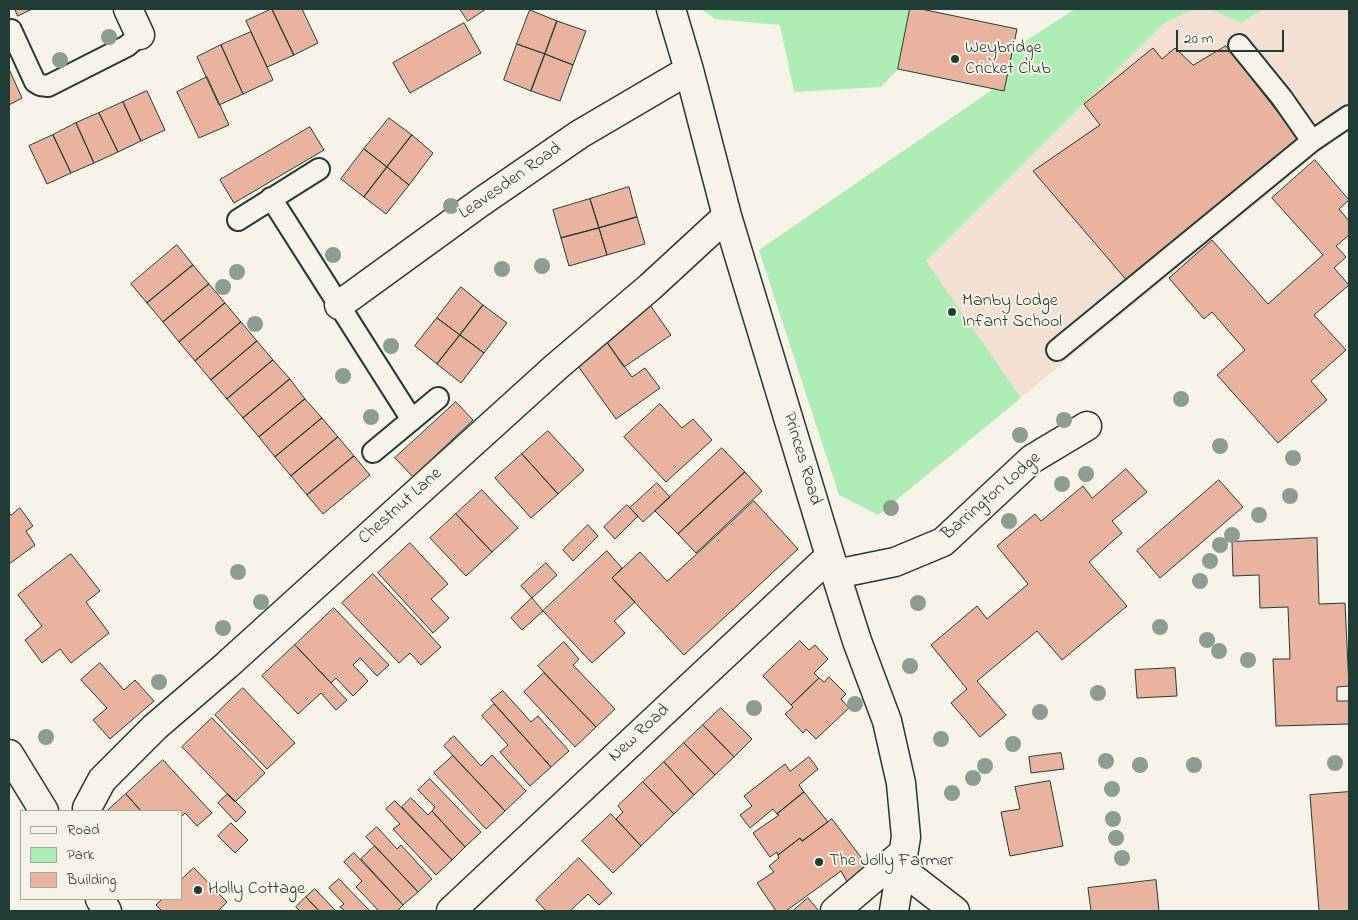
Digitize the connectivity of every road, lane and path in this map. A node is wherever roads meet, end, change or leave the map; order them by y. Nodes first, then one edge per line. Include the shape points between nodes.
1 (128, 9) edge
2 (671, 9) edge
3 (11, 30) dead end
4 (140, 35) joint
5 (1239, 45) dead end
6 (689, 70) junction
7 (1349, 116) edge
8 (1312, 141) junction
9 (319, 169) dead end
10 (271, 198) junction
11 (727, 216) junction
12 (238, 220) dead end
13 (339, 305) junction
14 (1057, 350) dead end
15 (438, 398) dead end
16 (412, 420) junction
17 (1087, 426) dead end
18 (373, 452) dead end
19 (833, 565) junction
20 (9, 754) edge
21 (87, 808) dead end
22 (43, 810) edge
23 (902, 862) junction
24 (101, 900) edge
25 (107, 911) edge
26 (451, 911) edge
27 (835, 911) edge
28 (894, 911) edge
29 (955, 911) edge

1 - 4 street
2 - 6 street, Princes Road
3 - 4 lane via 35,82 48,86 126,46
5 - 8 lane
6 - 11 street, Princes Road
6 - 13 street, Leavesden Road via 580,134
7 - 8 lane
8 - 14 lane
9 - 10 lane
10 - 12 lane
10 - 13 lane
11 - 19 street, Princes Road
11 - 21 street, Chestnut Lane via 155,727 102,780
13 - 16 lane
15 - 16 lane
16 - 18 lane
17 - 19 street, Barrington Lodge via 1032,459 943,542 895,562
19 - 23 street, Princes Road via 889,730 901,783 906,837
19 - 26 street, New Road
20 - 22 street
23 - 27 street
23 - 28 street, Princes Road
23 - 29 street
24 - 25 street

